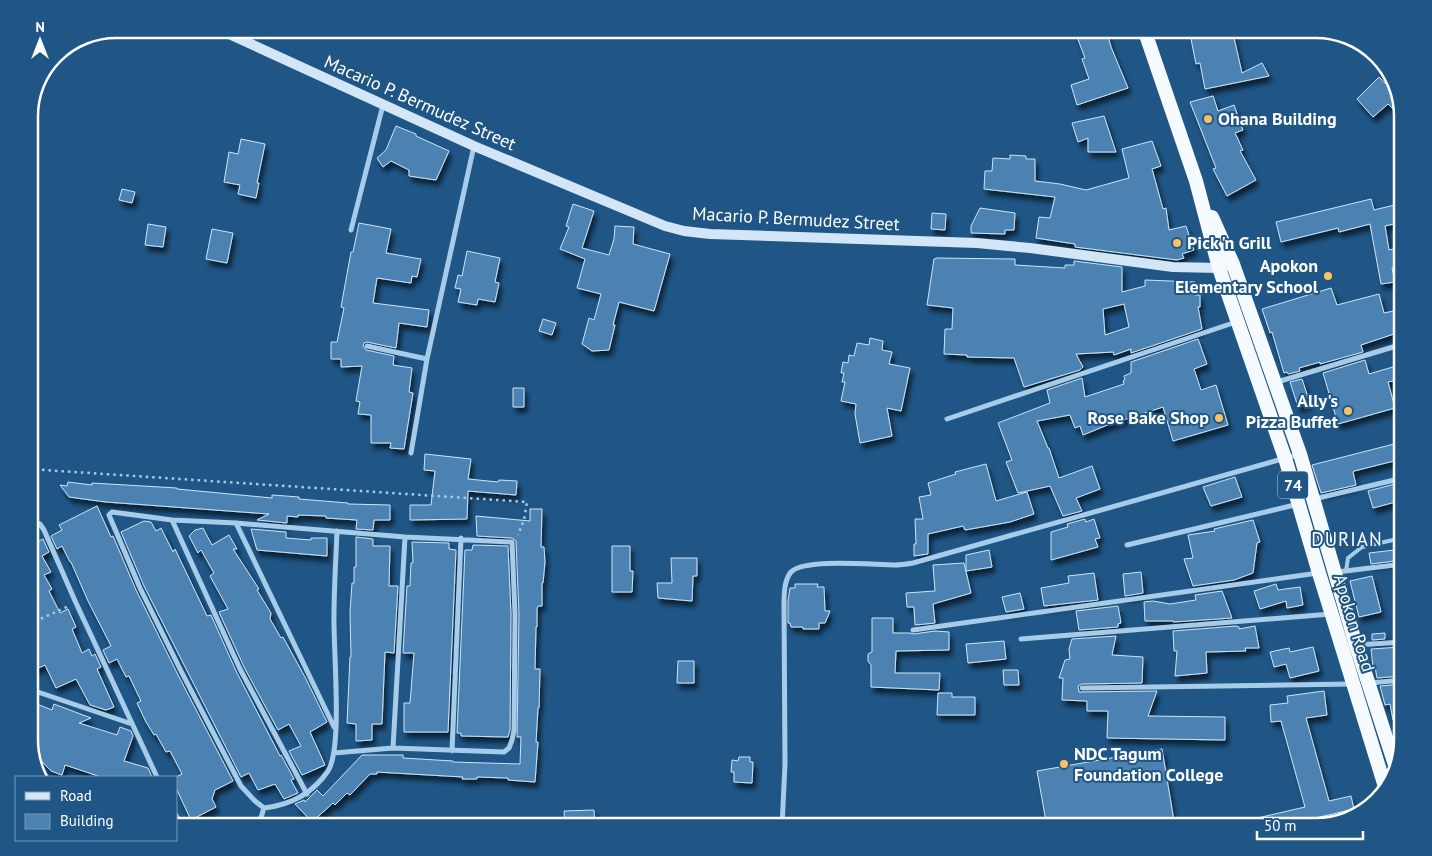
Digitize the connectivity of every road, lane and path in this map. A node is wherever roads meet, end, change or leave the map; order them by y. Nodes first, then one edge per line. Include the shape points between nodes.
1 (235, 37) edge
2 (1147, 37) edge
3 (383, 105) junction
4 (474, 146) junction
5 (1196, 181) junction
6 (351, 230) dead end
7 (1233, 264) junction
8 (1219, 268) junction
9 (1252, 317) junction
10 (1238, 321) junction
11 (367, 346) dead end
12 (1394, 347) edge
13 (427, 359) junction
14 (1276, 382) junction
15 (947, 419) dead end
16 (411, 453) dead end
17 (1300, 454) junction
18 (1286, 458) junction
19 (38, 470) edge
20 (1394, 480) edge
21 (1314, 499) junction
22 (1299, 504) junction
23 (172, 520) junction
24 (38, 523) edge
25 (236, 523) junction
26 (337, 531) junction
27 (405, 537) junction
28 (461, 538) junction
29 (1394, 540) edge
30 (512, 542) junction
31 (1127, 545) dead end
32 (1394, 565) edge
33 (1340, 572) junction
34 (1319, 573) junction
35 (76, 603) junction
36 (1332, 614) junction
37 (38, 620) edge
38 (913, 630) dead end
39 (1020, 639) dead end
40 (1394, 643) edge
41 (1356, 645) junction
42 (1394, 681) edge
43 (1368, 683) junction
44 (1353, 684) junction
45 (1082, 688) dead end
46 (38, 692) edge
47 (132, 724) junction
48 (336, 730) junction
49 (393, 748) junction
50 (452, 751) junction
51 (334, 753) junction
52 (1393, 758) edge
53 (157, 776) edge
54 (1384, 779) edge
55 (307, 794) junction
56 (264, 808) junction
57 (261, 818) edge
58 (782, 818) edge

1 - 3 main road, Macario P. Bermudez Street
2 - 5 highway, Apokon Road / 74
3 - 4 main road, Macario P. Bermudez Street
3 - 6 street
4 - 8 main road, Macario P. Bermudez Street via 684,231 977,243 1173,267
4 - 13 street
5 - 7 highway, Apokon Road / 74
5 - 8 highway, Apokon Road / 74
7 - 8 main road, Macario P. Bermudez Street
7 - 9 highway, Apokon Road / 74
8 - 10 highway, Apokon Road / 74
9 - 10 street
9 - 14 highway, Apokon Road / 74
10 - 15 street
10 - 18 highway, Apokon Road / 74
11 - 13 street
12 - 14 street
13 - 16 street
14 - 17 highway, Apokon Road / 74
17 - 18 street
17 - 21 highway, Apokon Road / 74
18 - 22 highway, Apokon Road / 74
18 - 58 street via 913,563 821,564 797,568 790,573 786,581 784,606
19 - 30 path via 528,502 520,533
20 - 21 street
21 - 33 highway, Apokon Road / 74
22 - 31 street
22 - 34 highway, Apokon Road / 74
23 - 25 street
23 - 55 street via 240,669
23 - 56 street via 112,512 109,515 148,604 241,786
24 - 35 street
25 - 26 street
25 - 48 street
26 - 27 street
26 - 48 street via 334,616
27 - 28 street
27 - 49 street
28 - 30 street
28 - 50 street
29 - 33 lane via 1362,547 1348,558
30 - 50 street via 515,614 512,740 504,752
32 - 33 street
33 - 41 highway, Apokon Road / 74
34 - 36 highway, Apokon Road / 74
34 - 38 street
35 - 37 path
35 - 47 street
36 - 39 street
36 - 44 highway, Apokon Road / 74
40 - 41 street
41 - 43 highway, Apokon Road / 74
42 - 43 street
43 - 52 highway, Apokon Road / 74
44 - 45 street
44 - 54 highway, Apokon Road / 74
46 - 47 street
47 - 53 street
48 - 51 street
49 - 50 street
49 - 51 street
51 - 55 street via 328,770
55 - 56 street
56 - 57 street

